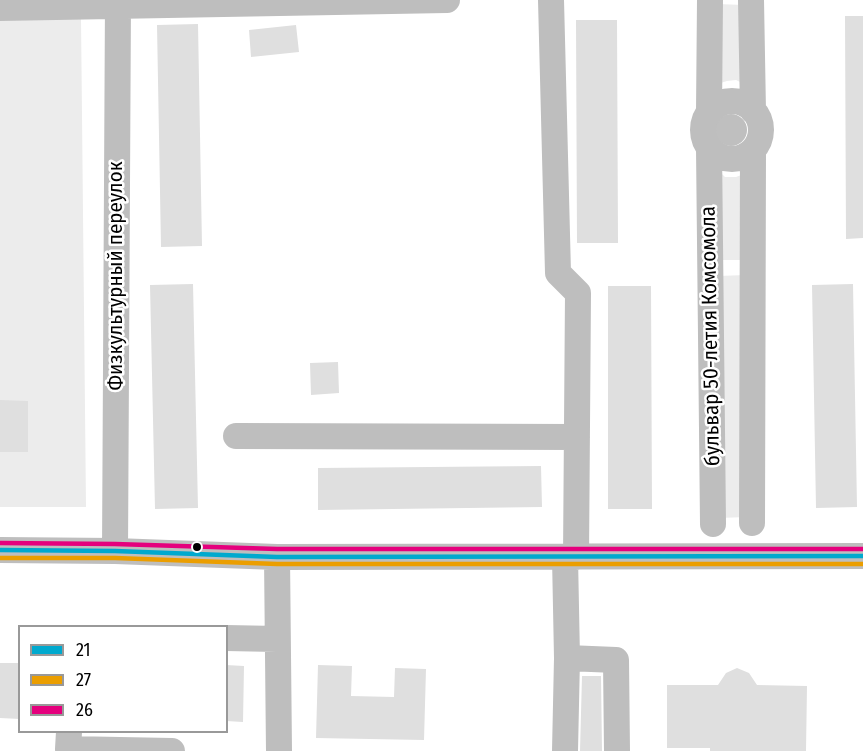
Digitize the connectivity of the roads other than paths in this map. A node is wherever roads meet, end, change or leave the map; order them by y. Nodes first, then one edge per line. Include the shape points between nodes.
1 (447, 0) edge
2 (551, 0) edge
3 (710, 0) edge
4 (751, 0) edge
5 (118, 3) edge
6 (0, 8) edge
7 (753, 111) junction
8 (709, 112) junction
9 (709, 148) junction
10 (753, 150) junction
11 (236, 436) dead end
12 (577, 437) junction
13 (752, 523) dead end
14 (713, 524) dead end
15 (0, 550) edge
16 (115, 551) junction
17 (863, 556) edge
18 (277, 557) junction
19 (570, 557) junction
20 (228, 638) edge
21 (277, 639) junction
22 (567, 658) junction
23 (69, 733) edge
24 (172, 751) edge
25 (279, 751) edge
26 (565, 751) edge
27 (616, 751) edge

1 - 5 street
2 - 12 street via 558,273 578,293
3 - 8 street, бульвар 50-летия Комсомола
4 - 7 street, бульвар 50-летия Комсомола
5 - 6 street
5 - 16 street, Физкультурный переулок
7 - 8 street via 736,102 717,105
7 - 10 street, бульвар 50-летия Комсомола via 760,126
8 - 9 street, бульвар 50-летия Комсомола via 703,130
9 - 10 street via 730,159
9 - 14 street, бульвар 50-летия Комсомола
10 - 13 street, бульвар 50-летия Комсомола
11 - 12 street
12 - 19 street
15 - 16 street
16 - 18 street
17 - 19 street
18 - 19 street
18 - 21 street
19 - 22 street
20 - 21 street
21 - 25 street
22 - 26 street
22 - 27 street via 616,660
23 - 24 street via 68,749

